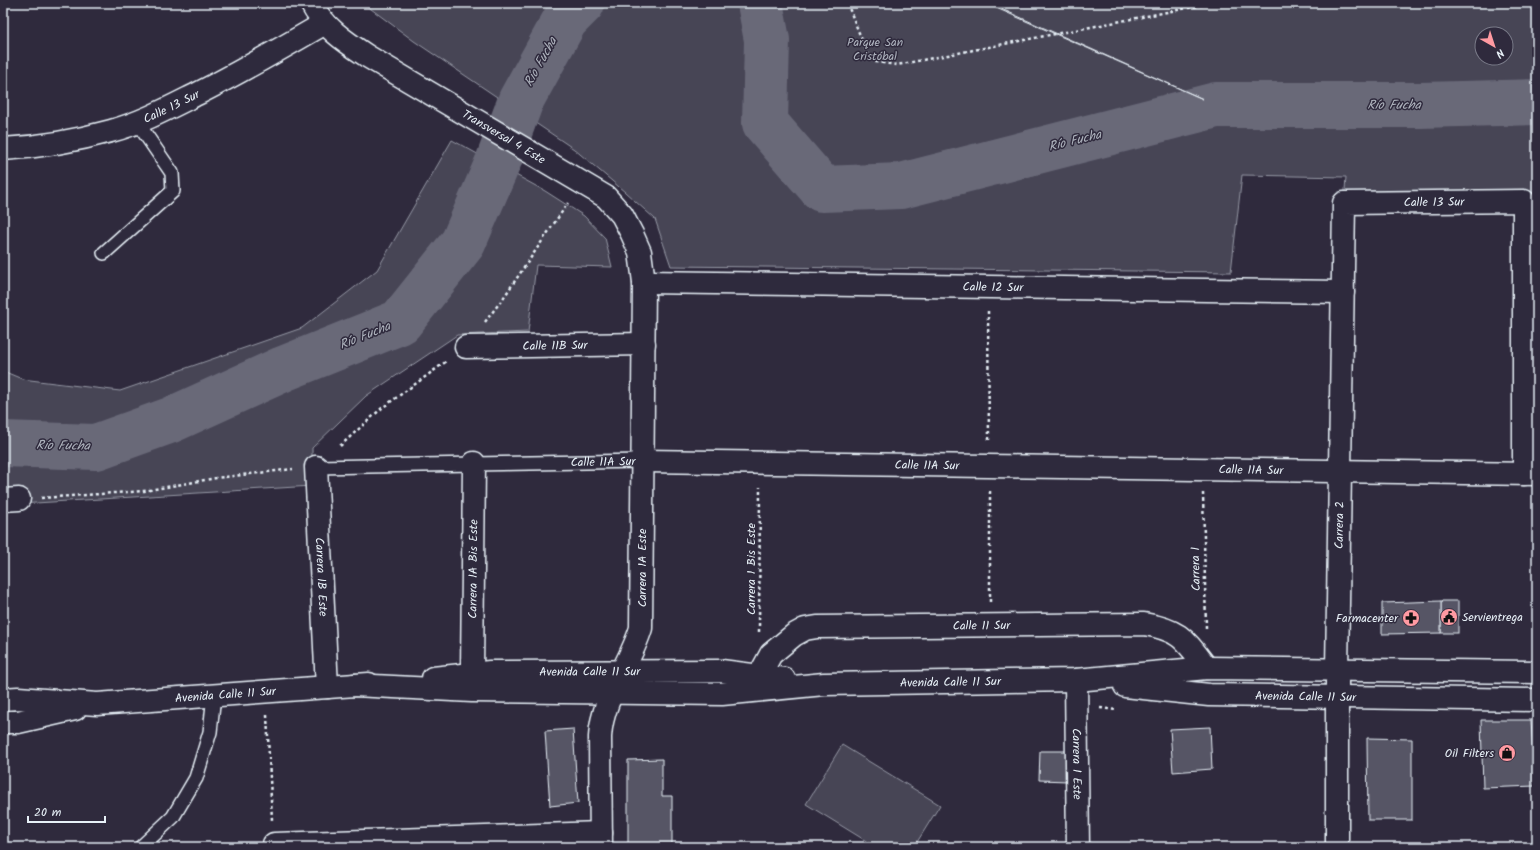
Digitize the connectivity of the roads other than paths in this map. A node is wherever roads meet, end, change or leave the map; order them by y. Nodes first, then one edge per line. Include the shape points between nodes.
1 (311, 3) edge
2 (325, 23) junction
3 (137, 122) junction
4 (3, 149) edge
5 (1344, 203) joint
6 (104, 252) dead end
7 (644, 282) junction
8 (1343, 292) junction
9 (644, 344) junction
10 (466, 347) road end
11 (643, 461) junction
12 (474, 463) junction
13 (316, 467) joint
14 (1340, 471) junction
15 (1530, 474) edge
16 (1207, 668) junction
17 (1337, 670) junction
18 (623, 672) junction
19 (1537, 672) edge
20 (472, 674) junction
21 (759, 676) junction
22 (1076, 680) junction
23 (824, 684) junction
24 (354, 685) junction
25 (327, 687) junction
26 (612, 693) junction
27 (214, 696) junction
28 (1337, 697) junction
29 (3, 699) edge
30 (1537, 700) edge
31 (98, 704) junction
32 (3, 722) edge
33 (601, 840) edge
34 (274, 846) edge
35 (141, 847) edge
36 (1078, 847) edge
37 (1337, 847) edge

1 - 2 street, Transversal 4 Este
2 - 3 street, Calle 13 Sur via 240,73 169,109
2 - 7 street, Transversal 4 Este via 367,56 606,197 622,215 640,252
3 - 4 street, Calle 13 Sur via 67,142 32,148
3 - 6 lane via 172,173 173,191
5 - 8 street, Carrera 2
5 - 15 street, Calle 13 Sur via 1524,201
7 - 8 street, Calle 12 Sur
7 - 9 street, Carrera 1A Este
8 - 14 street, Carrera 2
9 - 10 street, Calle 11B Sur
9 - 11 street, Carrera 1A Este
11 - 12 lane, Calle 11A Sur
11 - 14 street, Calle 11A Sur
11 - 18 street, Carrera 1A Este via 641,628
12 - 13 lane, Calle 11A Sur
12 - 20 street, Carrera 1A Bis Este
13 - 25 street, Carrera 1B Este
14 - 15 street, Calle 11A Sur
14 - 17 street, Carrera 2
16 - 17 street, Avenida Calle 11 Sur
16 - 21 street, Calle 11 Sur via 1183,638 1160,627 1144,624 817,627 805,629 794,635 771,654
16 - 22 street, Avenida Calle 11 Sur
17 - 19 street, Avenida Calle 11 Sur
17 - 28 street, Carrera 2
18 - 20 street, Avenida Calle 11 Sur
18 - 21 street, Avenida Calle 11 Sur via 721,671
18 - 26 street, Carrera 1A Este
20 - 24 street, Avenida Calle 11 Sur
21 - 23 street, Avenida Calle 11 Sur
22 - 23 street, Avenida Calle 11 Sur
22 - 28 street, Avenida Calle 11 Sur via 1209,695
22 - 36 street, Carrera 1 Este
23 - 26 street, Avenida Calle 11 Sur via 722,694
24 - 25 street, Avenida Calle 11 Sur
24 - 26 street, Avenida Calle 11 Sur via 472,691
25 - 27 street, Avenida Calle 11 Sur
26 - 33 street, Carrera 1A Este via 600,729
27 - 31 street, Avenida Calle 11 Sur
27 - 35 lane via 210,732 196,778 173,817
28 - 30 street, Avenida Calle 11 Sur
28 - 37 street, Carrera 2
29 - 31 street, Avenida Calle 11 Sur
31 - 32 street, Avenida Calle 11 Sur via 18,722
33 - 34 street

